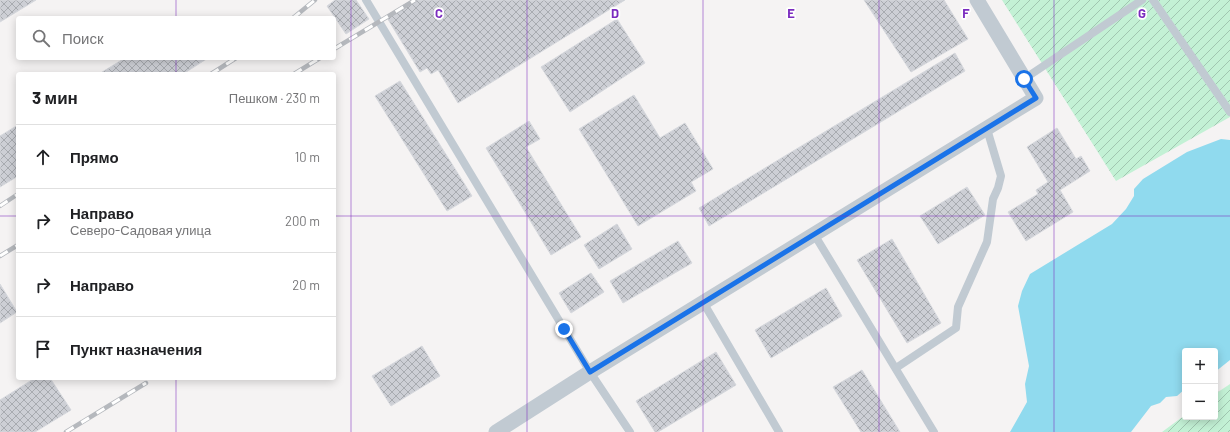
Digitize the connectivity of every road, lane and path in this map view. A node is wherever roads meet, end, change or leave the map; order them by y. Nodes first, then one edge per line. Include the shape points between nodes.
1 (977, 0) edge
2 (1142, 0) edge
3 (1153, 0) edge
4 (370, 1) edge
5 (1024, 79) junction
6 (1230, 112) edge
7 (986, 128) junction
8 (814, 234) junction
9 (703, 302) junction
10 (896, 368) junction
11 (590, 372) junction
12 (496, 432) edge
13 (630, 432) edge
14 (779, 432) edge
15 (934, 432) edge

1 - 5 street
2 - 5 lane
3 - 6 lane
4 - 11 lane
5 - 7 street via 1036,98
7 - 8 street
7 - 10 lane via 1001,176 993,199 987,242 958,306 956,328
8 - 9 street
8 - 10 lane
9 - 11 street
9 - 14 lane
10 - 15 lane
11 - 12 street
11 - 13 lane

